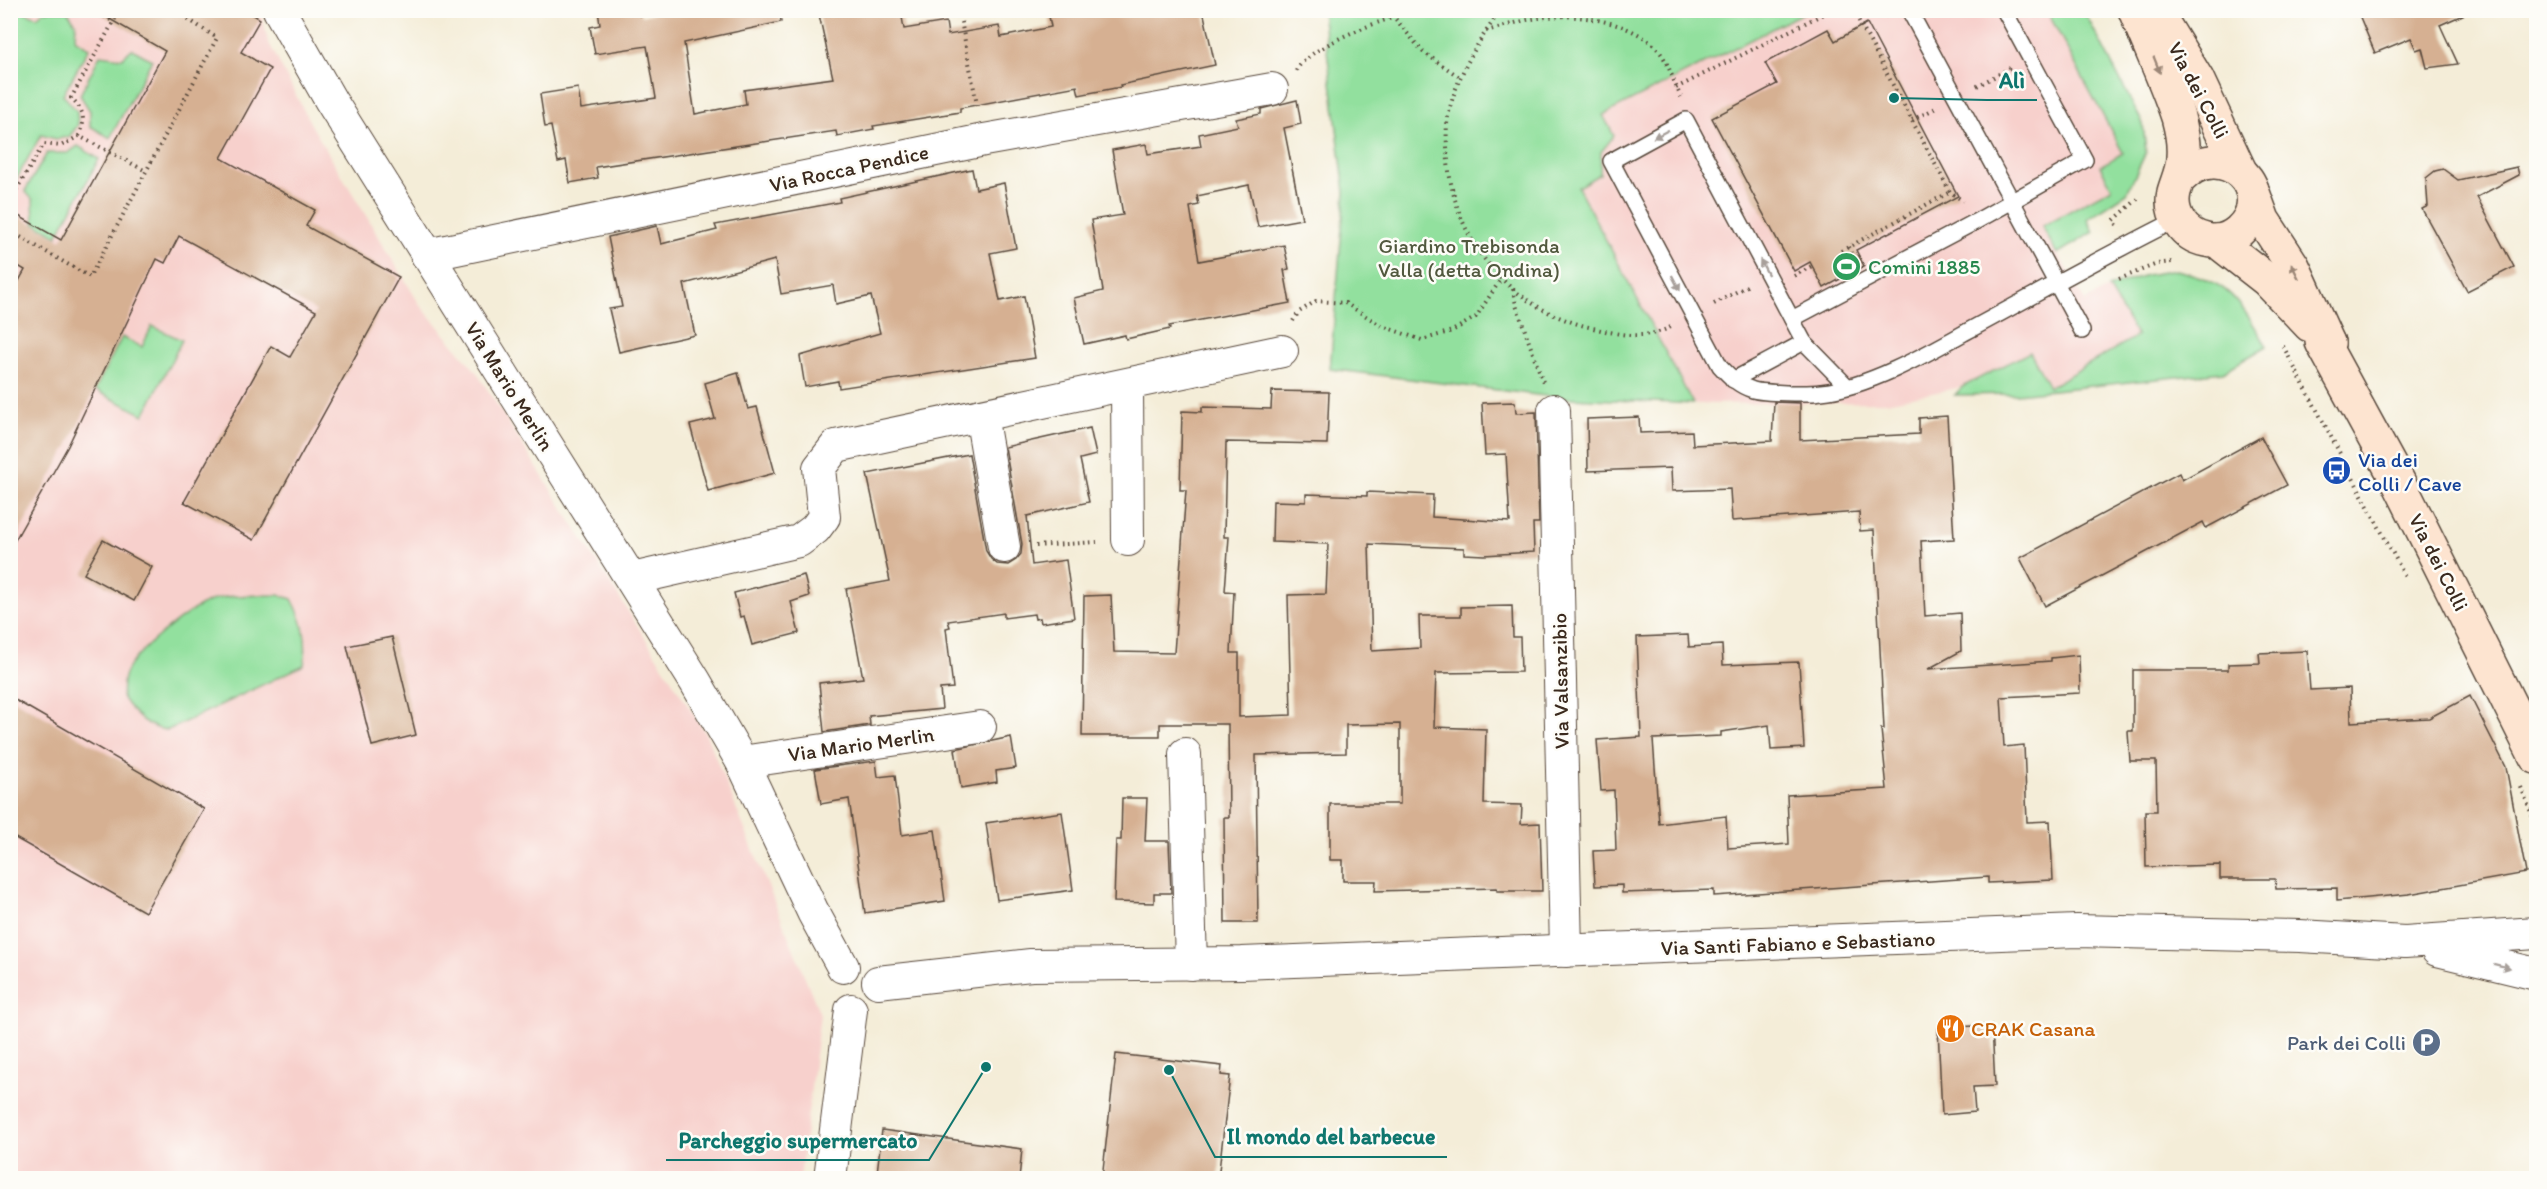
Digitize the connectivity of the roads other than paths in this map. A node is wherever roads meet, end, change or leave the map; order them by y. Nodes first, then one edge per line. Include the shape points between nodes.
1 (1909, 10) edge
2 (2004, 10) edge
3 (2135, 10) edge
4 (2155, 10) edge
5 (276, 12) edge
6 (1272, 89) road end
7 (2179, 179) junction
8 (2246, 181) junction
9 (2011, 201) junction
10 (2178, 219) junction
11 (2217, 241) junction
12 (427, 255) junction
13 (2056, 283) junction
14 (1792, 319) junction
15 (2082, 331) dead end
16 (1804, 342) junction
17 (2328, 343) junction
18 (1282, 351) road end
19 (1733, 380) junction
20 (1127, 386) junction
21 (1847, 386) junction
22 (1554, 410) dead end
23 (981, 415) junction
24 (1128, 540) road end
25 (1004, 548) road end
26 (632, 579) junction
27 (980, 727) dead end
28 (1185, 754) dead end
29 (742, 762) junction
30 (2527, 768) edge
31 (2536, 933) edge
32 (2404, 942) junction
33 (1566, 951) junction
34 (1191, 964) junction
35 (843, 967) junction
36 (2536, 974) edge
37 (878, 982) junction
38 (851, 1010) junction
39 (830, 1179) edge

1 - 9 lane
2 - 9 lane via 2085,160
3 -> 7 main road, Via dei Colli via 2178,118 2184,158
4 - 8 main road, Via dei Colli via 2197,79
5 - 12 street, Via Mario Merlin
6 - 12 street, Via Rocca Pendice via 984,140
7 - 8 main road, Via dei Colli via 2201,162 2215,161 2229,164
7 - 10 main road, Via dei Colli via 2173,206
8 - 11 main road via 2252,214 2228,238
17 -> 8 main road, Via dei Colli via 2293,266 2263,220
9 - 13 lane
9 - 14 lane
10 - 11 main road, Via dei Colli via 2194,236
10 - 13 lane
11 - 17 main road, Via dei Colli via 2267,280
12 - 26 street, Via Mario Merlin
13 - 15 lane
13 - 21 lane via 1937,348 1879,376
14 - 16 lane
14 -> 19 lane via 1686,120 1611,161 1720,366
16 - 19 lane
16 - 21 lane
17 - 30 main road, Via dei Colli via 2322,342 2399,483
18 - 20 street
19 - 21 lane via 1754,390 1822,392
20 - 23 street
20 - 24 street
22 - 33 street, Via Valsanzibio
23 - 25 street
23 - 26 street via 836,446 819,468 824,517 799,541
26 - 29 street, Via Mario Merlin
27 - 29 street, Via Mario Merlin
28 - 34 street
29 - 35 street, Via Mario Merlin
31 - 32 street, Via Santi Fabiano e Sebastiano
32 - 33 street, Via Santi Fabiano e Sebastiano via 2077,931
32 -> 36 street, Via Santi Fabiano e Sebastiano
33 - 34 street, Via Santi Fabiano e Sebastiano
34 - 37 street, Via Santi Fabiano e Sebastiano via 1031,965
35 - 37 street via 864,965
35 - 38 street via 834,975 831,986 841,1006
37 - 38 street via 875,1000 869,1006
38 - 39 street

